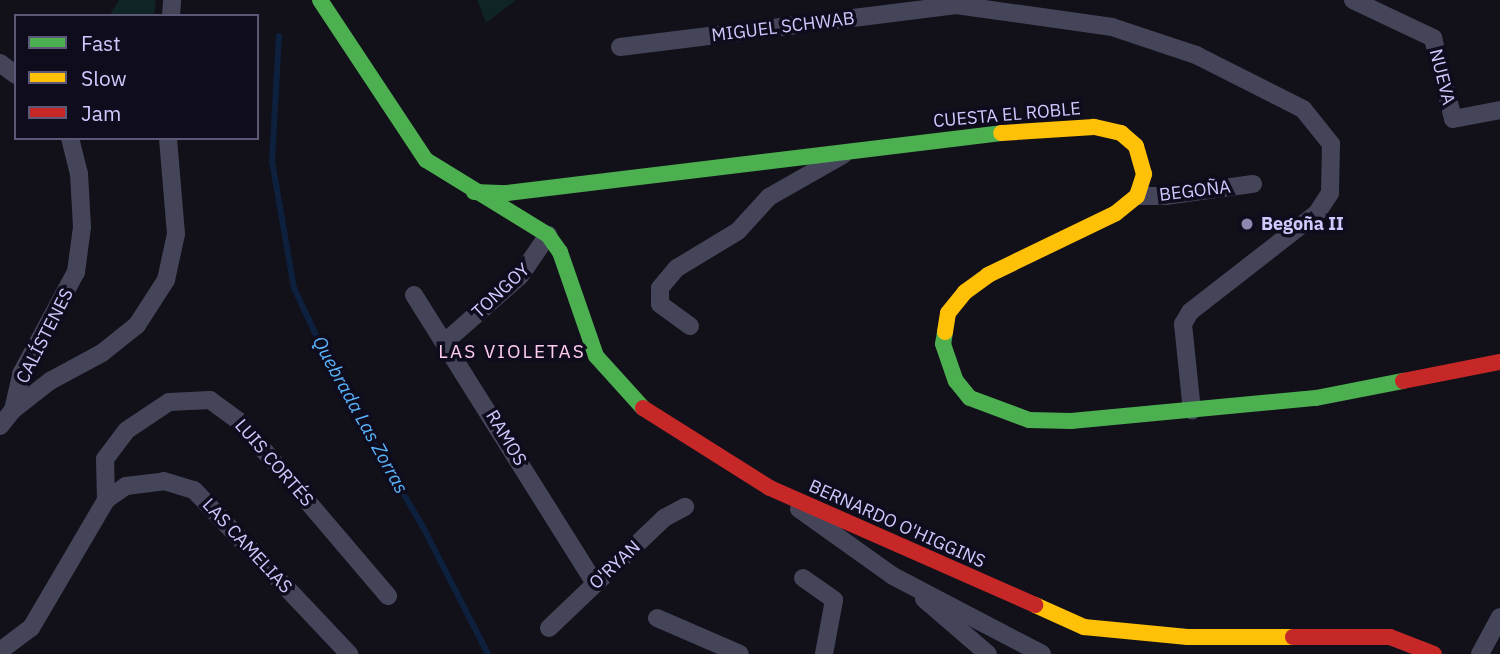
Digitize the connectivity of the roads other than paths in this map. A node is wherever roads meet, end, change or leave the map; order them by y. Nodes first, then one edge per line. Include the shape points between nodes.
1 (320, 0) edge
2 (1353, 0) edge
3 (620, 47) dead end
4 (0, 62) edge
5 (14, 73) edge
6 (1500, 110) edge
7 (70, 140) edge
8 (168, 140) edge
9 (849, 152) junction
10 (1253, 184) dead end
11 (474, 192) junction
12 (1137, 196) junction
13 (548, 235) junction
14 (414, 295) dead end
15 (690, 326) dead end
16 (446, 341) junction
17 (1500, 362) edge
18 (13, 410) junction
19 (1192, 411) junction
20 (0, 426) edge
21 (770, 488) junction
22 (106, 500) junction
23 (685, 506) dead end
24 (893, 576) junction
25 (803, 578) dead end
26 (595, 583) junction
27 (388, 597) dead end
28 (1500, 617) edge
29 (657, 618) dead end
30 (549, 628) dead end
31 (0, 651) edge
32 (349, 654) edge
33 (740, 654) edge
34 (824, 654) edge
35 (988, 654) edge
36 (1042, 654) edge
37 (1434, 654) edge
38 (1480, 654) edge

1 - 11 main road via 426,160
2 - 6 street, NUEVA via 1433,38 1453,119
3 - 19 street, MIGUEL SCHWAB via 956,5 1112,27 1196,55 1303,109 1331,144 1330,193 1317,213 1190,312 1183,324
4 - 5 street
7 - 18 street, CALÍSTENES via 79,174 82,227 76,272 22,374
8 - 18 street via 176,234 166,281 137,325 102,354 50,381
9 - 11 main road, CUESTA EL ROBLE via 507,193
9 - 12 main road, CUESTA EL ROBLE via 962,136 1094,127 1121,133 1136,146 1144,174
9 - 15 street via 769,197 738,231 677,268 660,288 660,304
10 - 12 street, BEGOÑA via 1165,197
11 - 13 main road
12 - 19 main road via 1116,213 988,275 965,292 944,326 946,361 970,398 1029,419 1071,421
13 - 16 street, TONGOY via 520,276
13 - 21 main road, BERNARDO O'HIGGINS via 560,252 596,356 627,395 658,421
14 - 16 street, RAMOS
16 - 26 street, RAMOS
17 - 19 main road via 1315,398
18 - 20 street
21 - 24 street
21 - 37 main road, BERNARDO O'HIGGINS via 1084,627 1188,638 1391,637
22 - 27 street, LUIS CORTÉS via 105,459 127,430 169,402 210,400 239,421
22 - 31 street via 31,628
22 - 32 street, LAS CAMELIAS via 126,486 145,482 164,481 194,490
23 - 26 street, O'RYAN via 664,518
24 - 35 street
24 - 36 street
25 - 34 street via 834,600
26 - 30 street, O'RYAN
28 - 38 street
29 - 33 street

